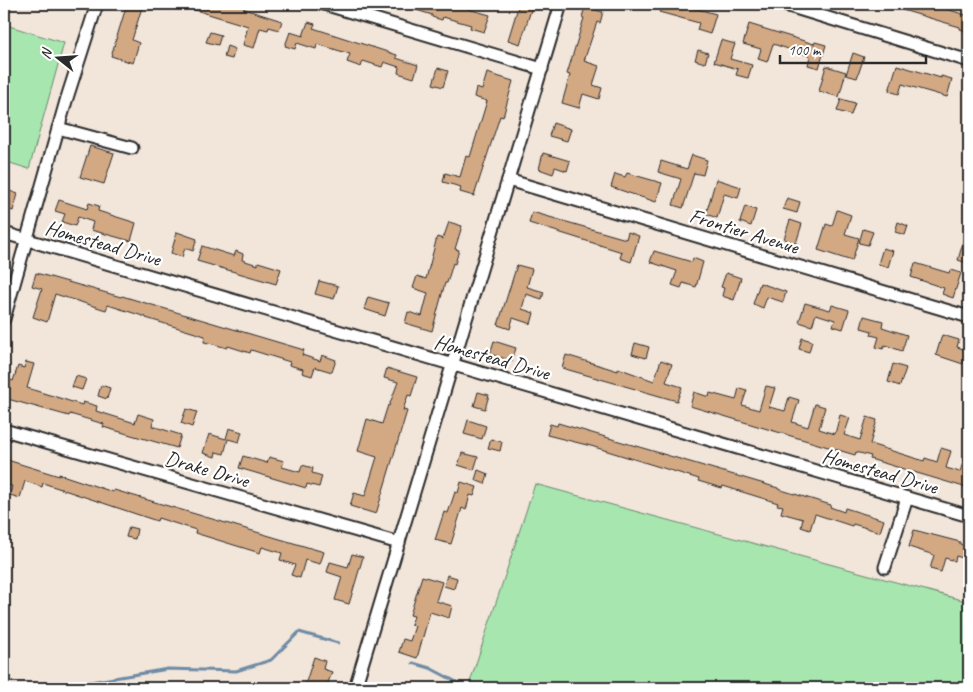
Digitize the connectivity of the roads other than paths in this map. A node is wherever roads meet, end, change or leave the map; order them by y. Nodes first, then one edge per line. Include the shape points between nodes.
1 (97, 4) edge
2 (324, 4) edge
3 (561, 4) edge
4 (782, 4) edge
5 (969, 61) edge
6 (542, 69) junction
7 (58, 128) junction
8 (132, 148) dead end
9 (508, 180) junction
10 (4, 233) edge
11 (26, 239) junction
12 (969, 317) edge
13 (4, 319) edge
14 (453, 365) junction
15 (4, 430) edge
16 (907, 498) junction
17 (969, 516) edge
18 (399, 544) junction
19 (885, 567) dead end
20 (355, 688) edge

1 - 7 street
2 - 6 street
3 - 6 street
4 - 5 street
6 - 9 street
7 - 8 street
7 - 11 street
9 - 12 street, Frontier Avenue
9 - 14 street
10 - 11 street, Homestead Drive
11 - 13 street
11 - 14 street, Homestead Drive
14 - 16 street, Homestead Drive
14 - 18 street
15 - 18 street, Drake Drive
16 - 17 street, Homestead Drive
16 - 19 street
18 - 20 street

